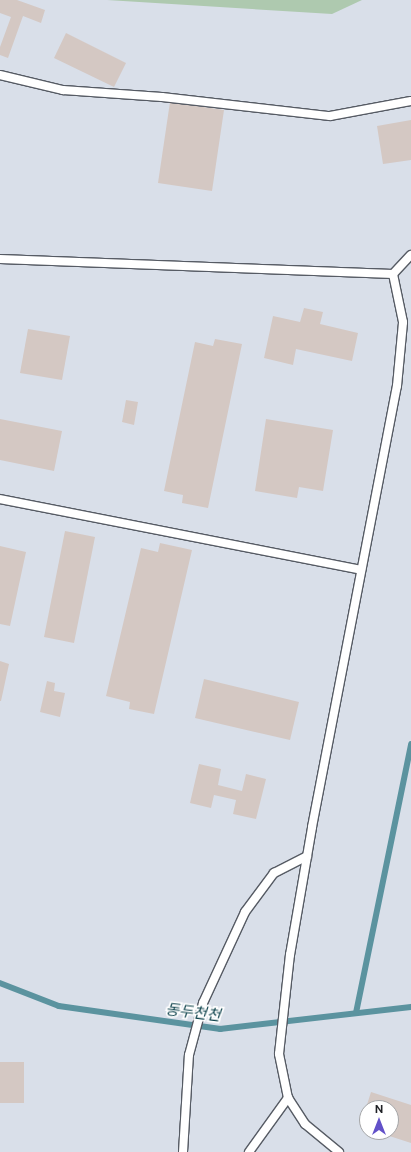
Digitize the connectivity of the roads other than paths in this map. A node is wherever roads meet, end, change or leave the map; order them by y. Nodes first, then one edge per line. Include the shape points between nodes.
1 (0, 75) edge
2 (411, 101) edge
3 (411, 255) edge
4 (0, 259) edge
5 (393, 274) junction
6 (0, 499) edge
7 (361, 570) junction
8 (307, 856) junction
9 (288, 1098) junction
10 (183, 1152) edge
11 (249, 1152) edge
12 (339, 1152) edge

1 - 2 lane via 63,90 162,96 330,116
3 - 5 lane
4 - 5 lane
5 - 7 lane via 403,322 397,386
6 - 7 lane
7 - 8 lane
8 - 9 lane via 290,955 278,1054
8 - 10 lane via 274,873 245,912 203,1003 189,1055
9 - 11 lane
9 - 12 lane via 305,1124

